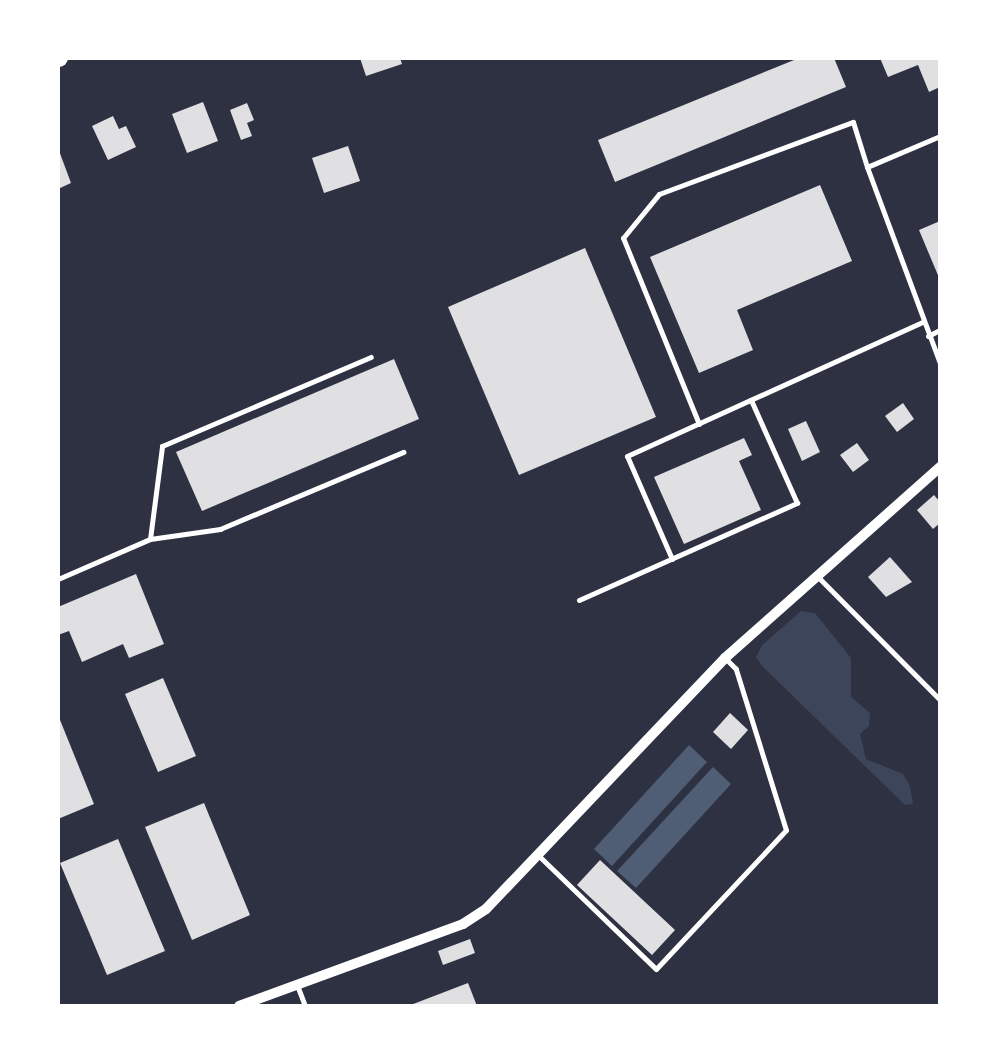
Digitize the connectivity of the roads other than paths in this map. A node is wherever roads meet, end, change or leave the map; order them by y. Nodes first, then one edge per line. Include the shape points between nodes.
1 (940, 136) edge
2 (867, 167) junction
3 (923, 322) junction
4 (940, 330) edge
5 (928, 336) junction
6 (370, 357) dead end
7 (940, 363) edge
8 (752, 400) junction
9 (699, 424) junction
10 (402, 452) dead end
11 (940, 467) edge
12 (150, 539) junction
13 (672, 559) junction
14 (820, 578) junction
15 (58, 579) edge
16 (579, 600) dead end
17 (725, 658) junction
18 (940, 700) edge
19 (540, 857) junction
20 (297, 985) junction
21 (239, 1006) edge
22 (305, 1006) edge

1 - 2 lane
2 - 3 lane
2 - 9 lane via 853,122 659,194 623,238
3 - 5 lane
3 - 8 lane
4 - 5 lane
5 - 7 lane
6 - 12 lane via 162,446
8 - 9 lane
8 - 13 lane via 797,504
9 - 13 lane via 627,456
10 - 12 lane via 220,529
11 - 14 street
12 - 15 lane
13 - 16 lane
14 - 17 street
14 - 18 lane
17 - 19 street
17 - 19 lane via 736,669 786,830 760,858 656,968
19 - 20 street via 463,924
20 - 21 street
20 - 22 lane

